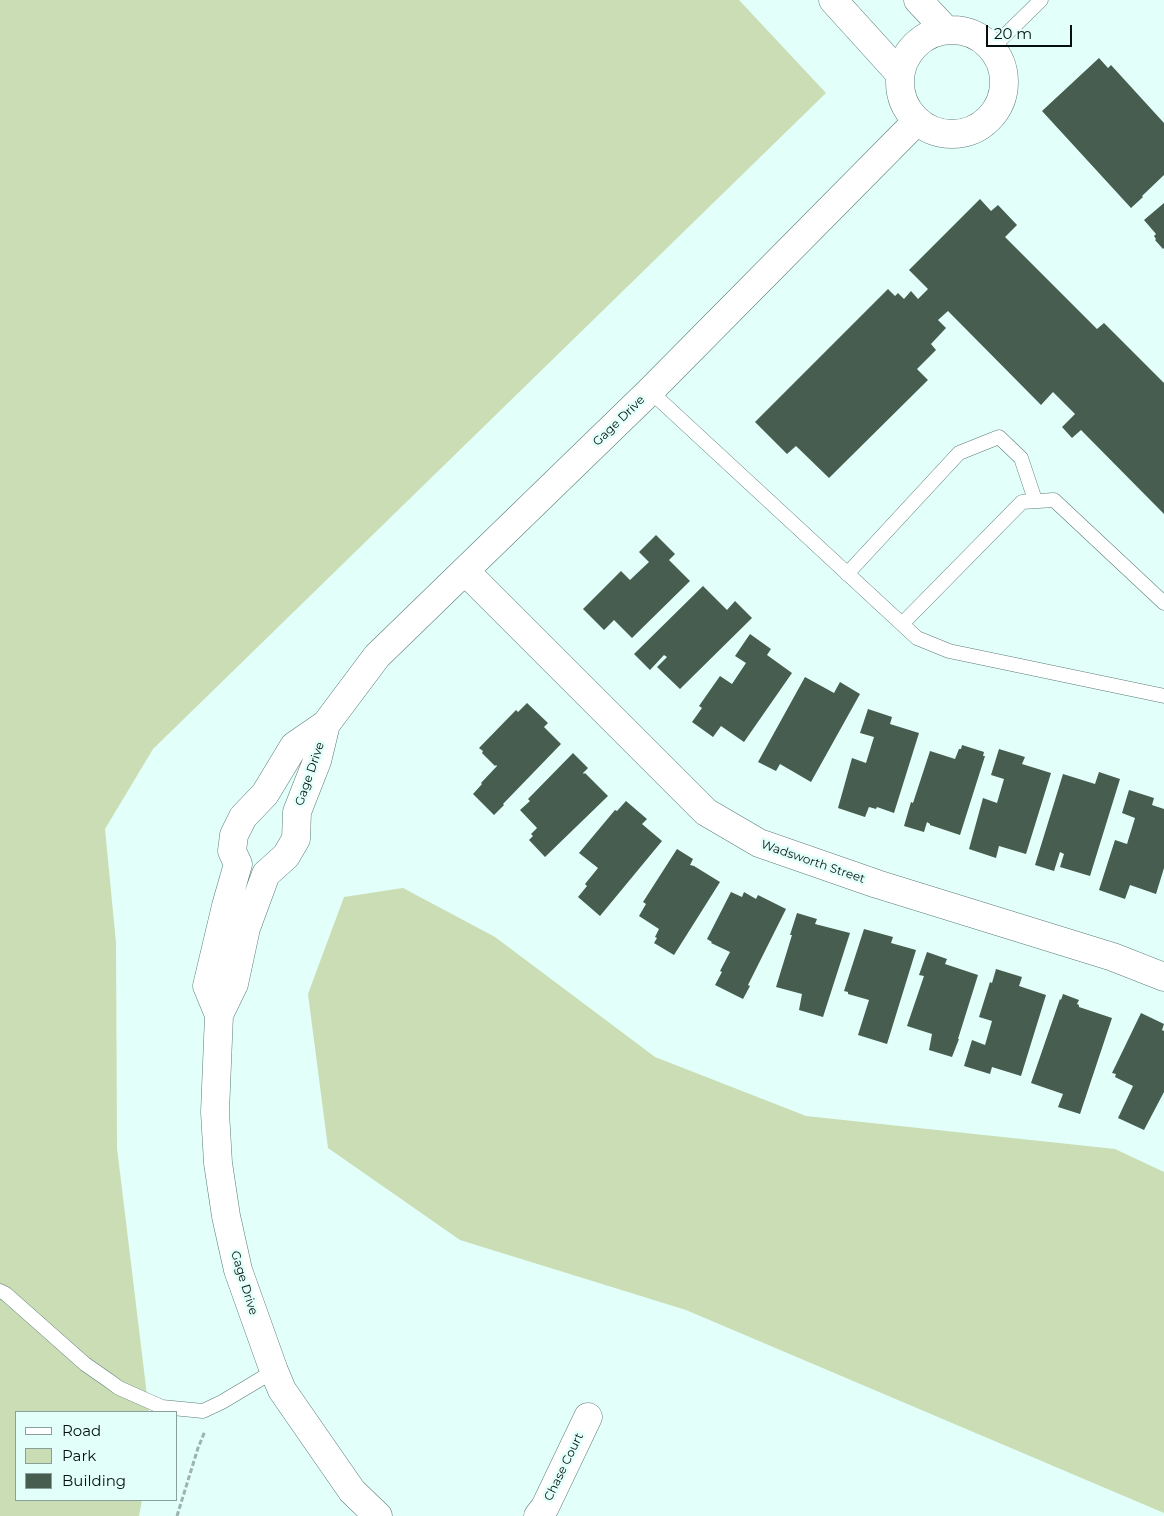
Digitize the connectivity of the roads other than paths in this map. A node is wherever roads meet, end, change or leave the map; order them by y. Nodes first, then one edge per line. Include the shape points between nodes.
1 (833, 0) edge
2 (918, 0) edge
3 (1041, 0) edge
4 (946, 30) junction
5 (992, 48) junction
6 (900, 74) junction
7 (917, 121) junction
8 (650, 391) junction
9 (1035, 500) junction
10 (465, 571) junction
11 (847, 574) junction
12 (1164, 603) edge
13 (902, 624) junction
14 (1164, 696) edge
15 (326, 724) junction
16 (238, 864) junction
17 (266, 874) junction
18 (1164, 977) edge
19 (219, 1015) junction
20 (0, 1291) edge
21 (274, 1371) junction
22 (588, 1418) dead end
23 (378, 1516) edge
24 (538, 1516) edge

1 - 6 street
2 - 4 street
3 - 5 lane
4 - 5 street via 963,30
4 - 6 street via 930,34 916,44
5 - 7 street via 1001,63 1004,80 1002,97 994,113 981,125 965,132 948,134 931,130
6 - 7 street via 900,91 906,107
7 - 8 street, Gage Drive
8 - 10 street, Gage Drive
8 - 11 lane
9 - 11 lane via 1021,458 999,437 959,453
9 - 12 lane via 1054,500
9 - 13 lane via 1022,502
10 - 15 street, Gage Drive via 377,656
10 - 18 street, Wadsworth Street via 713,817 759,843 877,884 1113,957
11 - 13 lane
13 - 14 lane via 917,638 949,651
15 - 16 street, Gage Drive via 294,746 265,794 243,817 234,834 232,851
15 - 17 street, Gage Drive via 317,761 297,812 296,839 286,856
16 - 17 street
16 - 19 street, Gage Drive via 207,986
17 - 19 street, Gage Drive via 246,928 234,984
19 - 21 street, Gage Drive via 215,1112 219,1172 238,1270
20 - 21 lane via 118,1388 162,1407 203,1411
21 - 23 street, Gage Drive via 282,1390 352,1490
22 - 24 street, Chase Court

